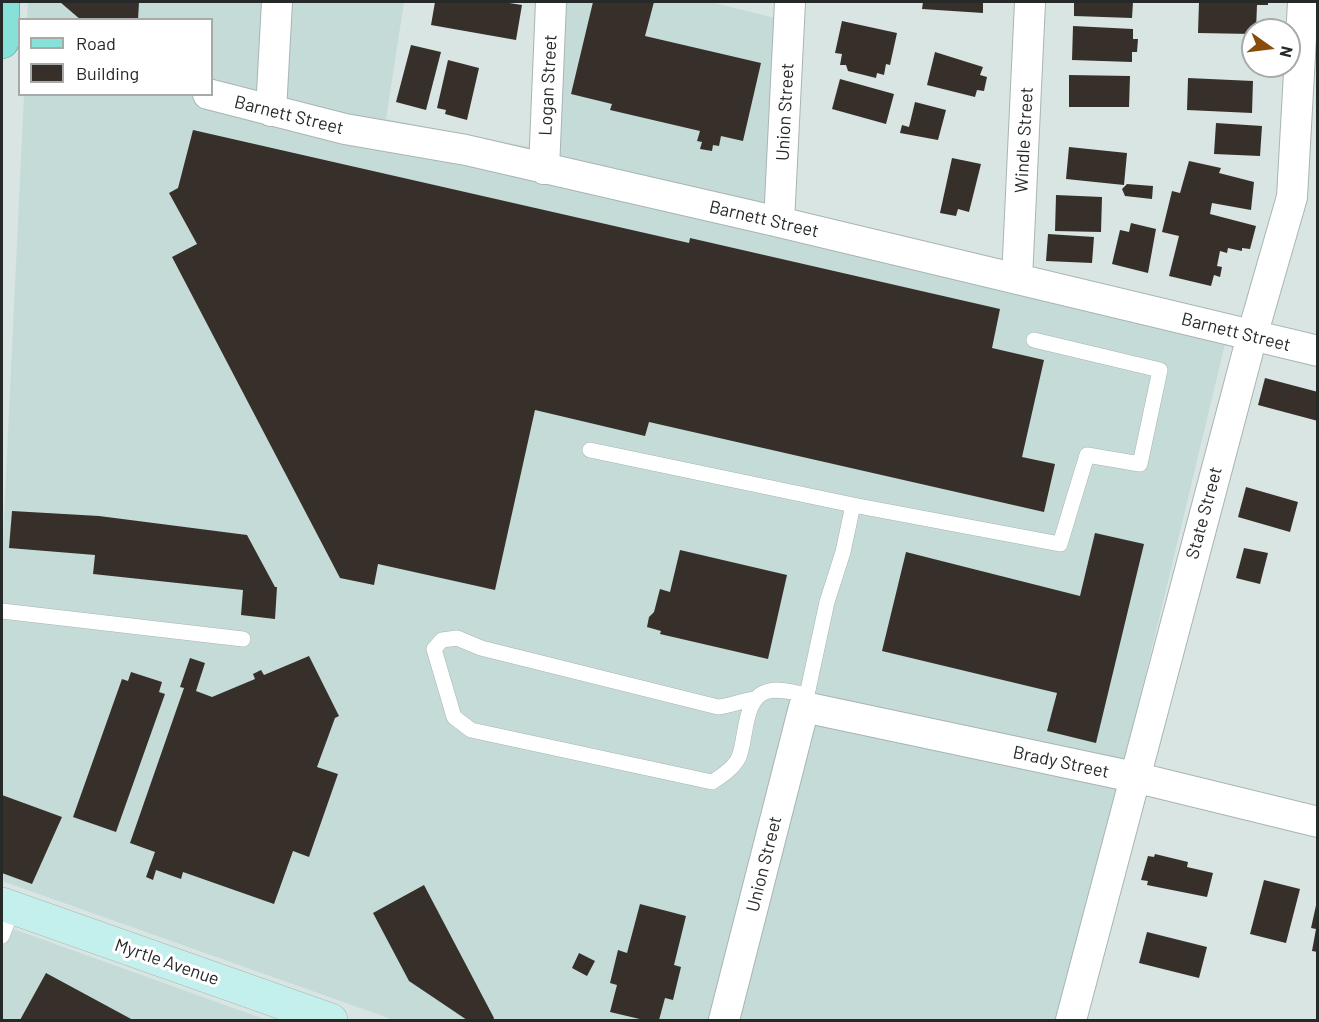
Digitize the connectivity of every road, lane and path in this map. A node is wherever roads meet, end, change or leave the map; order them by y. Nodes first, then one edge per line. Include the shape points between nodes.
1 (3, 2) edge
2 (277, 2) edge
3 (551, 2) edge
4 (790, 2) edge
5 (1030, 2) edge
6 (1304, 2) edge
7 (2, 42) edge
8 (18, 46) edge
9 (213, 95) edge
10 (271, 111) junction
11 (544, 169) junction
12 (779, 222) junction
13 (1017, 279) junction
14 (1252, 336) junction
15 (1034, 340) dead end
16 (1317, 351) edge
17 (590, 450) dead end
18 (853, 505) junction
19 (2, 611) edge
20 (243, 639) dead end
21 (756, 699) junction
22 (805, 701) junction
23 (1134, 777) junction
24 (1317, 822) edge
25 (5, 916) edge
26 (317, 1018) edge
27 (724, 1020) edge
28 (1071, 1020) edge

1 - 7 main road
2 - 10 street
3 - 11 street, Logan Street
4 - 12 street, Union Street
5 - 13 street, Windle Street
6 - 14 street, State Street via 1292,197
7 - 8 street
9 - 10 street, Barnett Street
10 - 11 street, Barnett Street
11 - 12 street, Barnett Street
12 - 13 street, Barnett Street
13 - 14 street, Barnett Street
14 - 16 street, Barnett Street
14 - 23 street, State Street
15 - 18 lane via 1160,370 1140,464 1087,455 1060,544
17 - 18 lane
18 - 22 lane
19 - 20 lane
21 - 21 lane via 739,757 712,782 471,730 454,717 434,649 442,640 457,638 481,648 718,707
21 - 22 lane via 771,690
22 - 23 street, Brady Street
22 - 27 street, Union Street
23 - 24 street, Brady Street
23 - 28 street, State Street
25 - 26 main road, Myrtle Avenue

